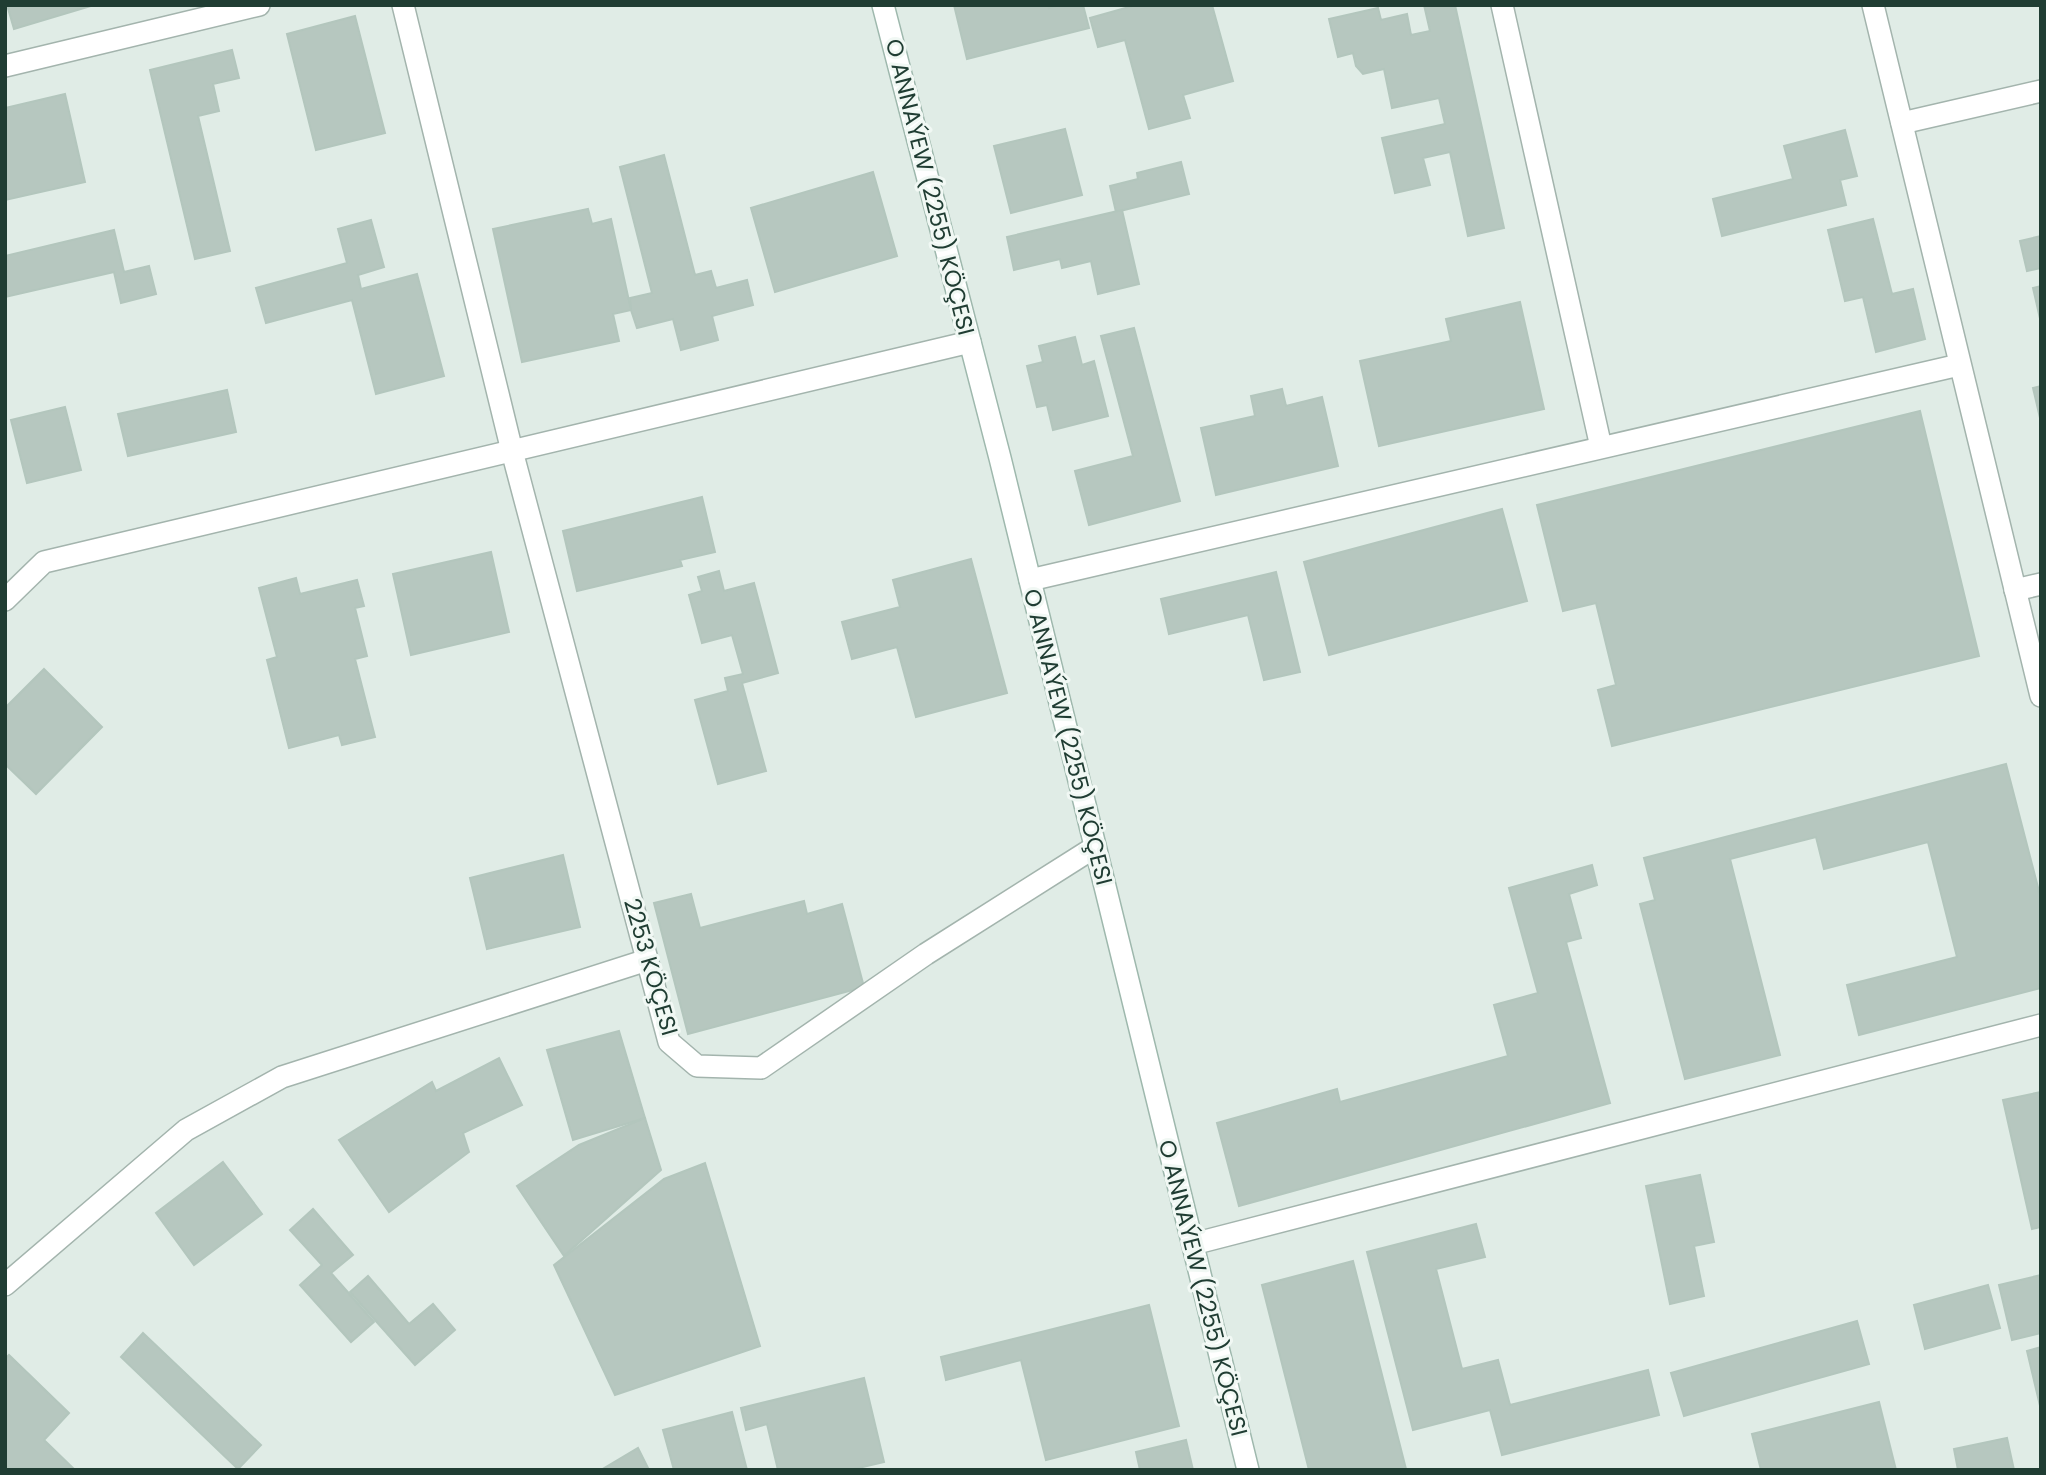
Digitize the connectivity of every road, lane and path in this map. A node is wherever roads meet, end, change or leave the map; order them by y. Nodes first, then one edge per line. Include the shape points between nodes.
1 (259, 5) edge
2 (403, 5) edge
3 (883, 5) edge
4 (1502, 5) edge
5 (1873, 5) edge
6 (5, 66) edge
7 (2041, 91) edge
8 (1902, 123) junction
9 (970, 342) junction
10 (1959, 365) junction
11 (1601, 447) junction
12 (512, 451) junction
13 (1030, 580) junction
14 (2041, 584) edge
15 (2015, 590) junction
16 (5, 600) edge
17 (2041, 696) edge
18 (1095, 846) junction
19 (647, 960) junction
20 (2041, 1025) edge
21 (1193, 1244) junction
22 (5, 1285) edge
23 (1248, 1470) edge

1 - 6 street
2 - 12 street, 2253 KÖÇESI
3 - 9 street, O ANNAÝEW (2255) KÖÇESI
4 - 11 street
5 - 8 street
7 - 8 street
8 - 10 street
9 - 12 street
9 - 13 street, O ANNAÝEW (2255) KÖÇESI
10 - 11 street
10 - 15 street
11 - 13 street
12 - 16 street via 44,562
12 - 19 street, 2253 KÖÇESI
13 - 18 street, O ANNAÝEW (2255) KÖÇESI
14 - 15 street
15 - 17 street
18 - 19 street, 2253 KÖÇESI via 926,954 761,1068 697,1066 669,1042
18 - 21 street, O ANNAÝEW (2255) KÖÇESI
19 - 22 street via 282,1077 186,1130
20 - 21 street
21 - 23 street, O ANNAÝEW (2255) KÖÇESI

